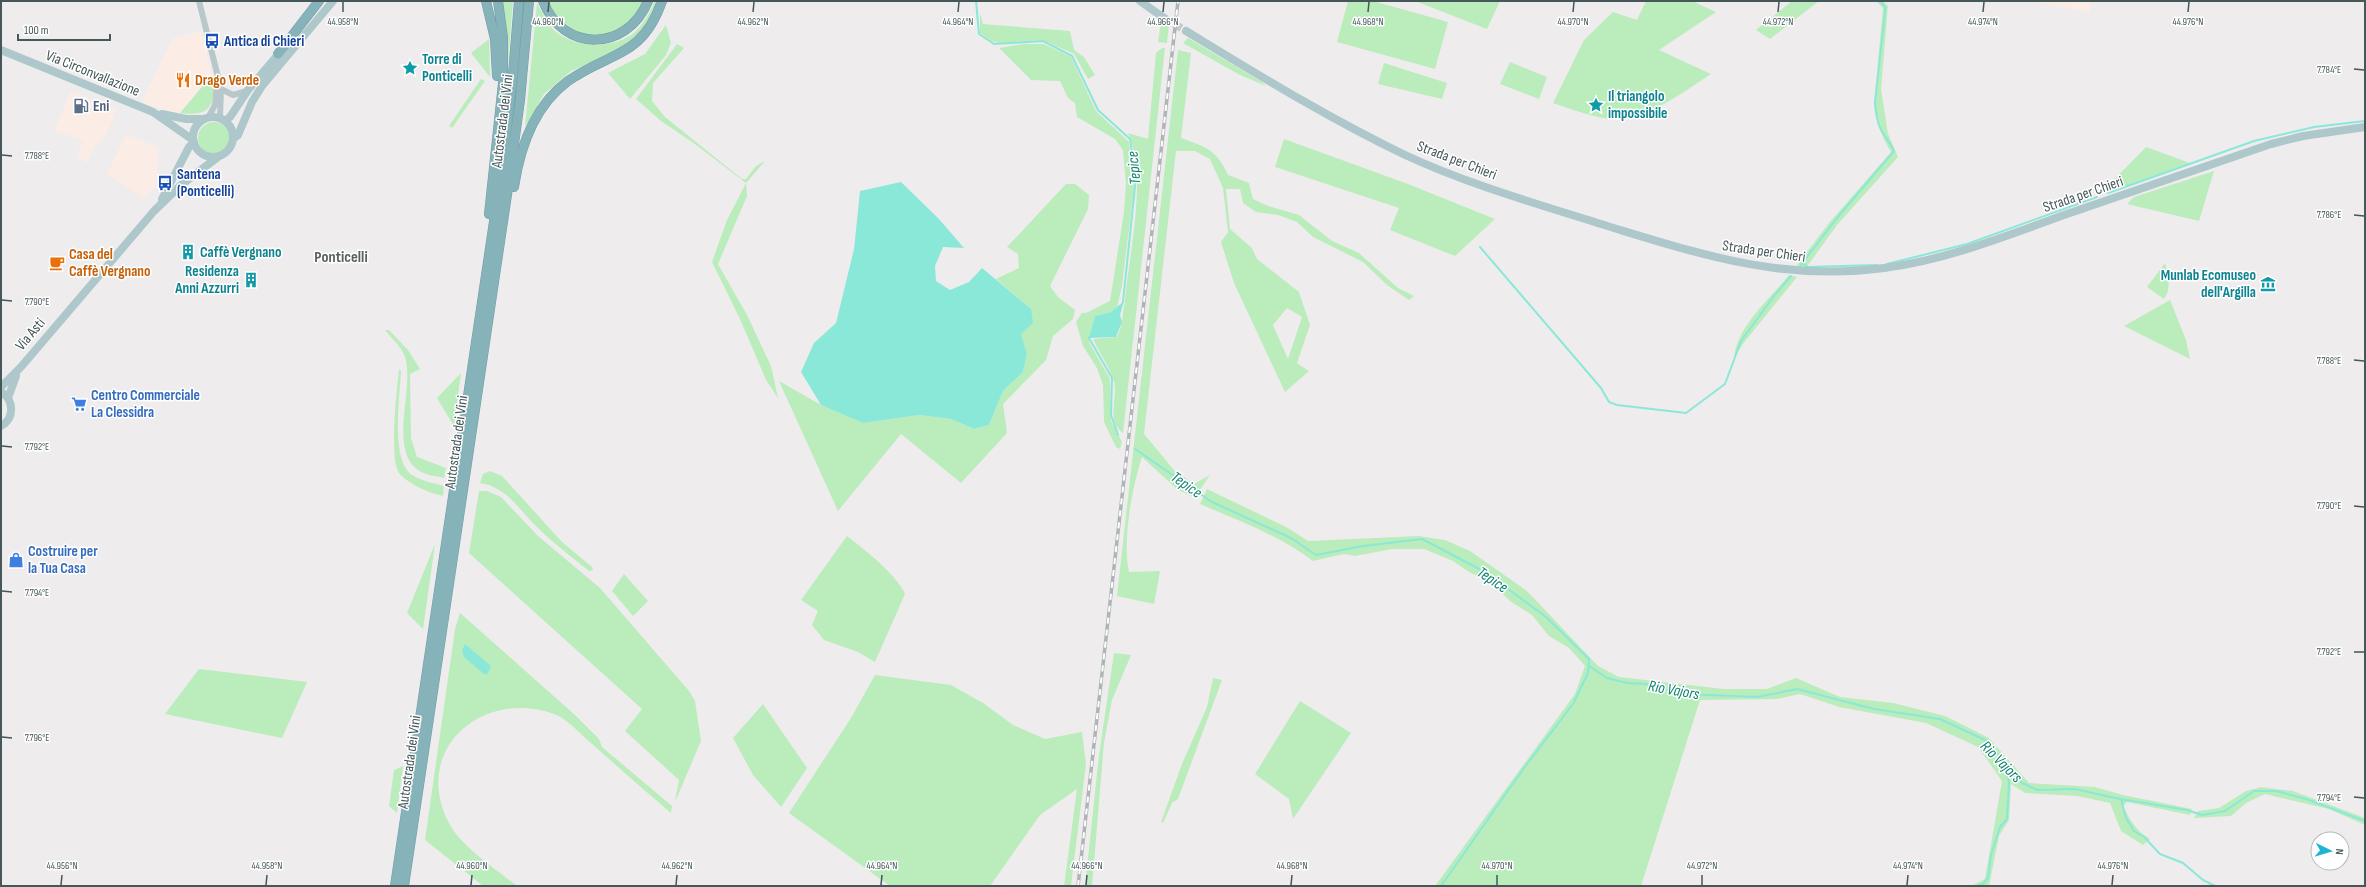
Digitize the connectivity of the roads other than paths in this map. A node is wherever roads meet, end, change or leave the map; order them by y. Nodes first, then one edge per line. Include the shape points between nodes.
1 (200, 1) edge
2 (319, 1) edge
3 (324, 1) edge
4 (333, 1) edge
5 (486, 1) edge
6 (498, 1) edge
7 (519, 1) edge
8 (529, 1) edge
9 (543, 1) edge
10 (648, 1) edge
11 (662, 1) edge
12 (1140, 1) edge
13 (1164, 18) tunnel mouth
14 (1186, 31) tunnel mouth
15 (1, 50) edge
16 (278, 54) junction
17 (217, 79) junction
18 (221, 89) junction
19 (248, 90) junction
20 (153, 112) junction
21 (206, 118) junction
22 (223, 119) junction
23 (2365, 127) edge
24 (178, 128) junction
25 (234, 138) junction
26 (194, 141) junction
27 (497, 150) junction
28 (218, 157) junction
29 (183, 161) junction
30 (154, 211) junction
31 (490, 247) junction
32 (495, 276) junction
33 (21, 367) junction
34 (1, 387) edge
35 (1, 392) edge
36 (8, 398) junction
37 (1, 426) edge
38 (395, 886) edge
39 (404, 886) edge

1 - 17 street
2 - 16 highway
3 - 16 main road
4 - 25 main road via 262,86 238,135
5 - 27 highway via 496,46
6 - 27 highway via 503,48
7 - 31 highway, Autostrada dei Vini via 509,115
8 - 32 highway, Autostrada dei Vini via 520,100
9 - 10 highway via 552,18 574,36 600,40 615,37 629,30 640,19
11 - 32 highway via 649,30 637,43 567,82 537,116 521,150 508,230
12 - 13 main road
14 - 23 main road, Strada per Chieri via 1292,95 1359,131 1406,155 1455,175 1531,202 1706,257 1788,270 1824,272 1883,268 1945,256 2271,144 2303,136
15 - 20 main road, Via Circonvallazione
16 - 19 main road
17 - 18 street
17 - 21 street via 215,105
18 - 19 street via 237,95
18 - 22 street
19 - 22 main road via 230,117
20 - 21 main road, Via Circonvallazione via 186,119
20 - 24 main road, Via Circonvallazione
21 - 22 main road
21 - 26 main road via 196,128
22 - 25 main road via 232,128
24 - 26 main road, Via Circonvallazione
24 - 29 main road via 184,144
25 - 28 main road via 228,152
26 - 28 main road via 200,153 212,158
26 - 29 main road, Via Asti
27 - 31 highway via 489,211
28 - 30 main road, Via Asti via 181,185
29 - 30 main road, Via Asti
30 - 33 main road, Via Asti
31 - 38 highway, Autostrada dei Vini
32 - 39 highway, Autostrada dei Vini
33 - 34 main road, Via Asti
33 - 36 main road, Via Asti via 12,383
35 - 36 main road
36 - 37 main road via 11,412 8,421

